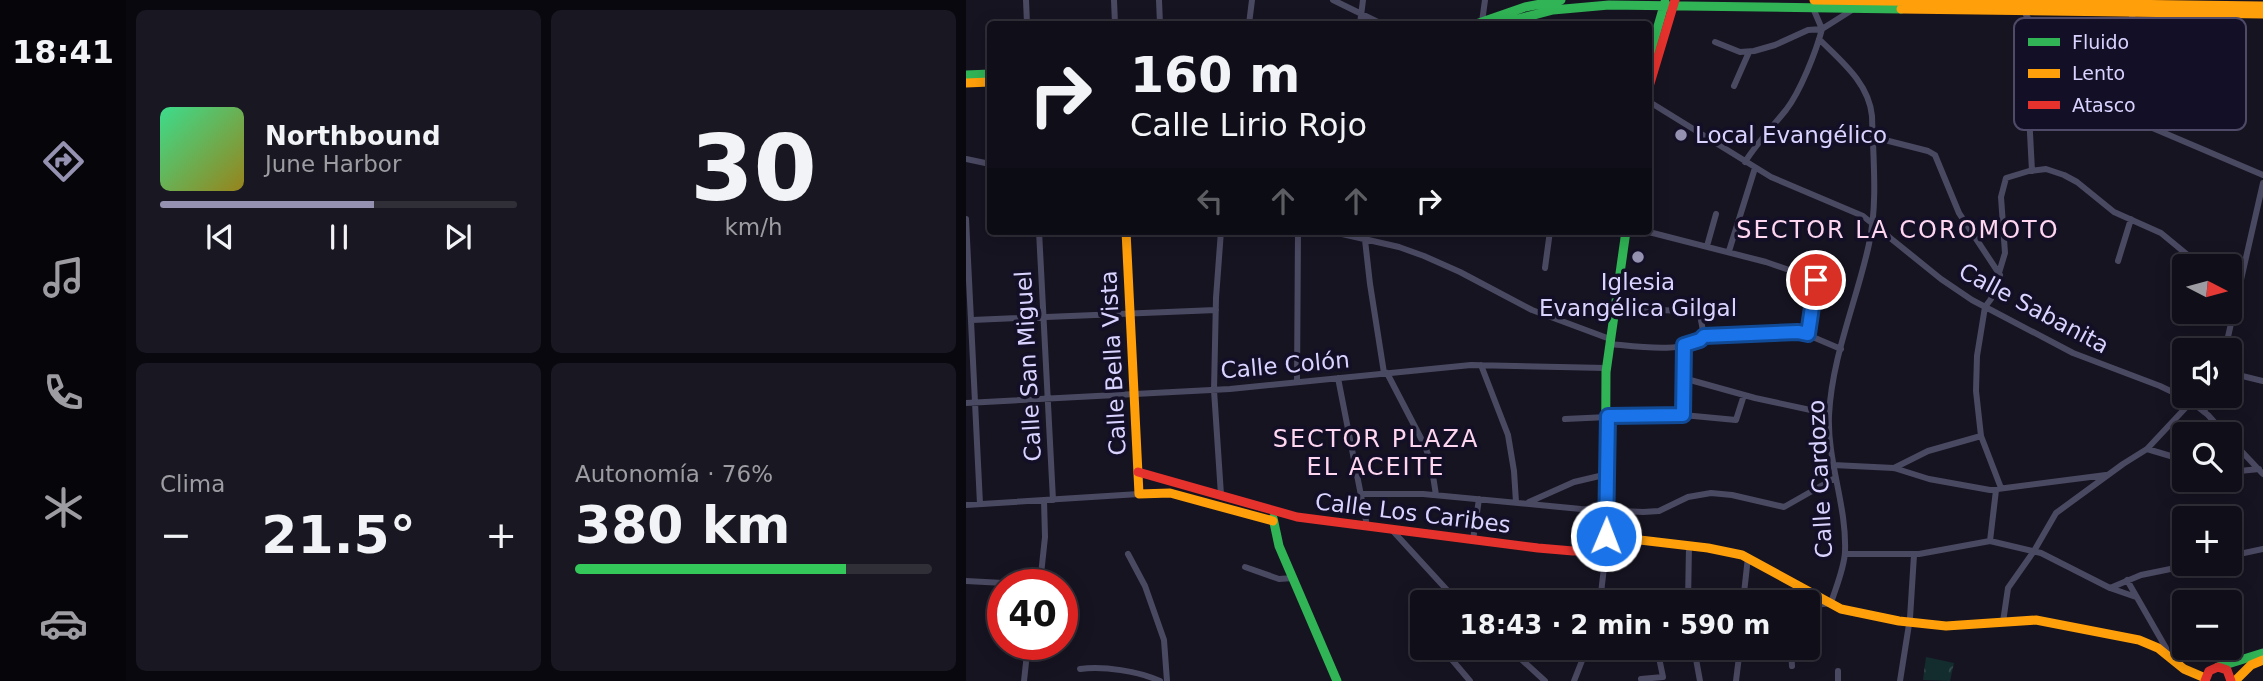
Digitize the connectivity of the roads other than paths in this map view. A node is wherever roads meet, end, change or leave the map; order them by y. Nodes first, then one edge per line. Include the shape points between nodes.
1 (1026, 0) edge
2 (1114, 0) edge
3 (1159, 0) edge
4 (1252, 0) edge
5 (1333, 0) edge
6 (1363, 0) edge
7 (1485, 0) edge
8 (1561, 0) edge
9 (1958, 1) edge
10 (2042, 1) edge
11 (1669, 3) edge
12 (1813, 3) edge
13 (2231, 3) edge
14 (2019, 4) edge
15 (2263, 6) edge
16 (2146, 8) junction
17 (1854, 9) junction
18 (2134, 12) junction
19 (1361, 14) junction
20 (2263, 14) edge
21 (2132, 18) edge
22 (1027, 21) edge
23 (1115, 21) edge
24 (1160, 21) edge
25 (1248, 21) edge
26 (1360, 21) edge
27 (1376, 21) edge
28 (1480, 21) edge
29 (1485, 21) edge
30 (1514, 21) edge
31 (1822, 29) junction
32 (1819, 39) junction
33 (1715, 42) dead end
34 (1652, 50) edge
35 (1749, 52) junction
36 (1652, 73) edge
37 (987, 74) edge
38 (966, 75) edge
39 (987, 82) edge
40 (966, 83) edge
41 (1734, 86) dead end
42 (1652, 104) edge
43 (2030, 130) edge
44 (2156, 130) edge
45 (1873, 137) junction
46 (966, 159) edge
47 (1745, 162) junction
48 (987, 163) edge
49 (1755, 168) junction
50 (2032, 171) junction
51 (2263, 175) edge
52 (2263, 183) edge
53 (1716, 214) dead end
54 (966, 219) edge
55 (2131, 219) junction
56 (1872, 223) junction
57 (1652, 233) edge
58 (1039, 235) edge
59 (1126, 235) edge
60 (1221, 235) edge
61 (1298, 235) edge
62 (1343, 235) edge
63 (1364, 235) edge
64 (1549, 235) edge
65 (1625, 235) edge
66 (1365, 241) junction
67 (1707, 246) junction
68 (1729, 251) junction
69 (2186, 254) edge
70 (2118, 261) dead end
71 (1545, 268) dead end
72 (2000, 275) junction
73 (2242, 281) edge
74 (1985, 307) junction
75 (1614, 309) junction
76 (1216, 310) junction
77 (1130, 313) junction
78 (1043, 317) junction
79 (972, 320) junction
80 (1808, 334) junction
81 (1704, 336) junction
82 (1610, 342) junction
83 (1684, 345) junction
84 (1841, 349) junction
85 (1481, 365) junction
86 (1606, 369) junction
87 (1385, 373) junction
88 (2242, 376) edge
89 (1338, 378) junction
90 (1683, 378) junction
91 (2263, 381) edge
92 (1297, 382) junction
93 (1214, 390) junction
94 (2172, 392) edge
95 (1134, 394) junction
96 (1744, 395) junction
97 (1047, 399) junction
98 (976, 402) junction
99 (966, 403) edge
100 (2185, 408) edge
101 (2199, 408) edge
102 (2206, 408) edge
103 (2204, 412) junction
104 (1829, 414) junction
105 (1683, 415) junction
106 (1608, 416) junction
107 (1565, 419) dead end
108 (2214, 422) edge
109 (1981, 436) junction
110 (2147, 449) junction
111 (2242, 451) edge
112 (2172, 456) edge
113 (1833, 465) junction
114 (1894, 468) junction
115 (2261, 471) edge
116 (1138, 472) junction
117 (2242, 472) edge
118 (1608, 474) junction
119 (2108, 475) junction
120 (1835, 478) junction
121 (1998, 489) junction
122 (1139, 494) junction
123 (1361, 494) junction
124 (1221, 495) junction
125 (1436, 495) junction
126 (1479, 499) junction
127 (1044, 500) junction
128 (1053, 500) junction
129 (1516, 502) junction
130 (1528, 503) junction
131 (980, 504) junction
132 (966, 505) edge
133 (1272, 509) junction
134 (1607, 511) junction
135 (1273, 521) junction
136 (1367, 526) junction
137 (1391, 529) junction
138 (1606, 536) junction
139 (1473, 540) junction
140 (1990, 541) junction
141 (1689, 545) junction
142 (2263, 549) edge
143 (1606, 550) junction
144 (2034, 551) junction
145 (2242, 553) edge
146 (1128, 554) dead end
147 (1845, 554) junction
148 (1914, 555) junction
149 (1748, 557) junction
150 (1245, 567) dead end
151 (1042, 569) edge
152 (2172, 569) edge
153 (1293, 579) junction
154 (2127, 580) junction
155 (966, 581) edge
156 (987, 582) edge
157 (2110, 588) junction
158 (1446, 590) edge
159 (1601, 590) edge
160 (1688, 590) edge
161 (1744, 590) edge
162 (2136, 597) junction
163 (1830, 603) junction
164 (1820, 604) edge
165 (2003, 622) junction
166 (1909, 623) junction
167 (2263, 653) edge
168 (2167, 655) junction
169 (1026, 660) edge
170 (1453, 660) edge
171 (1522, 660) edge
172 (1582, 660) edge
173 (1659, 660) edge
174 (1696, 660) edge
175 (1739, 660) edge
176 (1792, 660) edge
177 (2263, 660) edge
178 (1792, 666) dead end
179 (2218, 667) junction
180 (1080, 669) dead end
181 (1838, 671) dead end
182 (1135, 674) junction
183 (1641, 679) dead end
184 (2205, 679) edge
185 (1024, 681) edge
186 (1127, 681) edge
187 (1160, 681) edge
188 (1167, 681) edge
189 (1337, 681) edge
190 (1470, 681) edge
191 (1545, 681) edge
192 (1574, 681) edge
193 (1700, 681) edge
194 (1736, 681) edge
195 (1838, 681) edge
196 (1900, 681) edge
197 (2233, 681) edge

1 - 22 street
2 - 23 street
3 - 24 street
4 - 25 street
5 - 19 street
6 - 19 street
7 - 28 street
8 - 29 street
9 - 12 street
9 - 14 street
10 - 14 street
10 - 16 street
11 - 12 street
11 - 30 street via 1580,6
11 - 34 street
11 - 36 street
12 - 17 street
12 - 31 street
13 - 15 street
13 - 16 street
14 - 17 street
14 - 18 street
16 - 18 street
16 - 20 street
17 - 31 street
18 - 21 street
19 - 26 street
19 - 27 street
31 - 32 street
31 - 35 street
32 - 45 street, Calle Cardozo via 1866,92
32 - 47 street via 1792,101
33 - 35 street
35 - 41 street
37 - 38 street
39 - 40 street
42 - 47 street, Calle Sabanita
43 - 50 street
44 - 51 street
45 - 56 street, Calle Cardozo
45 - 72 street via 1935,155 1959,213
46 - 48 street
47 - 49 street, Calle Sabanita
49 - 56 street, Calle Sabanita
49 - 68 street
50 - 55 street via 2064,175 2109,209
50 - 72 street via 2007,177 2003,183 2006,245
52 - 73 street
53 - 67 street
54 - 79 street
55 - 69 street via 2161,233
55 - 70 street
56 - 74 street, Calle Sabanita via 1941,279
56 - 84 street, Calle Cardozo
57 - 67 street
58 - 78 street, Calle San Miguel
59 - 77 street, Calle Bella Vista
60 - 76 street
61 - 92 street
62 - 66 street
63 - 66 street
64 - 71 street
65 - 75 street
66 - 82 street via 1424,256 1532,310
66 - 87 street
67 - 68 street
68 - 80 street via 1815,279
72 - 74 street
74 - 94 street, Calle Sabanita via 2073,353
74 - 109 street via 1976,382
75 - 81 street via 1694,311 1700,315
75 - 82 street
76 - 77 street
76 - 93 street
77 - 78 street
77 - 95 street, Calle Bella Vista
78 - 79 street
78 - 97 street, Calle San Miguel
79 - 98 street
80 - 81 street
80 - 84 street
81 - 83 street
82 - 83 street
82 - 86 street
83 - 90 street
84 - 104 street, Calle Cardozo
85 - 86 street, Calle Colón
85 - 87 street, Calle Colón
85 - 129 street via 1507,435
86 - 106 street
87 - 89 street, Calle Colón
87 - 125 street via 1425,446
88 - 91 street
89 - 92 street, Calle Colón
89 - 123 street
90 - 96 street
90 - 105 street
92 - 93 street, Calle Colón
93 - 95 street, Calle Colón
93 - 124 street
95 - 97 street, Calle Colón
95 - 116 street, Calle Bella Vista
96 - 104 street
96 - 105 street via 1735,420
97 - 98 street, Calle Colón
97 - 128 street, Calle San Miguel
98 - 99 street, Calle Colón
98 - 131 street
100 - 110 street
101 - 103 street, Calle Sabanita
102 - 103 street
103 - 108 street, Calle Sabanita
104 - 113 street, Calle Cardozo
105 - 106 street
106 - 107 street
106 - 118 street
109 - 114 street via 1928,451
109 - 121 street
110 - 112 street
110 - 119 street
111 - 115 street
113 - 114 street
113 - 120 street, Calle Cardozo
114 - 121 street via 1942,482
115 - 117 street
116 - 122 street, Calle Bella Vista
116 - 124 street, Calle Los Caribes
118 - 130 street via 1574,482
118 - 134 street
119 - 121 street
119 - 144 street via 2059,509
120 - 134 street via 1784,507 1711,493 1688,497 1659,511
120 - 147 street, Calle Cardozo
121 - 140 street
122 - 128 street
122 - 135 street via 1170,493
123 - 125 street
123 - 136 street
124 - 133 street, Calle Los Caribes
125 - 126 street
126 - 129 street
126 - 139 street
127 - 128 street
127 - 131 street
127 - 151 street
129 - 130 street
130 - 134 street
131 - 132 street
133 - 135 street
133 - 136 street, Calle Los Caribes
134 - 138 street
135 - 153 street
136 - 137 street, Calle Los Caribes
137 - 139 street, Calle Los Caribes
137 - 158 street
138 - 141 street
138 - 143 street
139 - 143 street, Calle Los Caribes via 1566,551
140 - 144 street
140 - 148 street
141 - 149 street
141 - 160 street
142 - 145 street
143 - 159 street
144 - 157 street
144 - 165 street via 2008,588
146 - 188 street via 1164,640
147 - 148 street
147 - 163 street, Calle Cardozo
148 - 166 street
149 - 161 street
149 - 163 street
150 - 153 street via 1273,578
152 - 154 street
153 - 189 street
154 - 157 street
154 - 162 street
155 - 156 street
157 - 162 street
162 - 168 street
163 - 164 street
163 - 166 street
165 - 166 street
165 - 168 street via 2036,620 2089,629 2146,642
166 - 196 street
167 - 179 street
168 - 184 street via 2184,670
169 - 185 street
170 - 190 street
171 - 191 street
172 - 192 street
173 - 183 street via 1663,677
174 - 193 street
175 - 194 street
176 - 178 street
177 - 197 street
179 - 184 street
179 - 197 street
180 - 182 street via 1108,668
181 - 195 street
182 - 186 street
182 - 187 street

